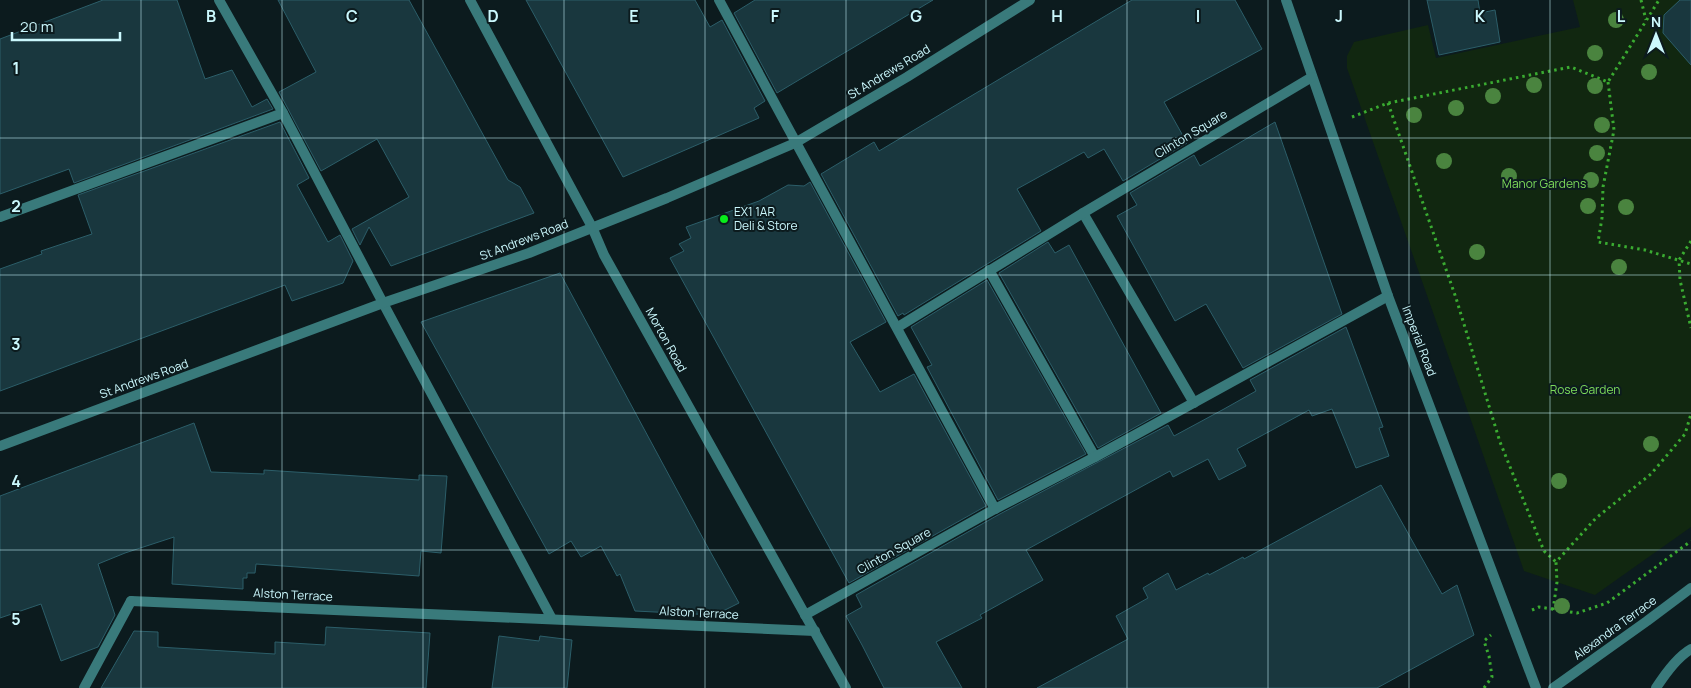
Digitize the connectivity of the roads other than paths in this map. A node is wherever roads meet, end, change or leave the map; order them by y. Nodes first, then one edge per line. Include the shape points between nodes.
1 (219, 0) edge
2 (470, 0) edge
3 (719, 0) edge
4 (1030, 0) edge
5 (1286, 0) edge
6 (1312, 77) junction
7 (283, 114) junction
8 (795, 143) junction
9 (1083, 213) junction
10 (0, 217) edge
11 (592, 227) junction
12 (989, 270) junction
13 (1388, 296) junction
14 (383, 303) junction
15 (898, 327) junction
16 (1194, 403) junction
17 (0, 446) edge
18 (1095, 457) junction
19 (995, 509) junction
20 (1691, 588) edge
21 (805, 615) junction
22 (552, 619) junction
23 (815, 631) junction
24 (1691, 649) edge
25 (84, 688) edge
26 (846, 688) edge
27 (1536, 688) edge
28 (1554, 688) edge
29 (1656, 688) edge

1 - 7 street
2 - 11 street, Morton Road
3 - 8 street
4 - 8 street, St Andrews Road
5 - 6 street, Imperial Road
6 - 9 street, Clinton Square
6 - 13 street, Imperial Road
7 - 10 street
7 - 14 street
8 - 11 street, St Andrews Road
8 - 15 street
9 - 12 street, Clinton Square
9 - 16 street
11 - 14 street, St Andrews Road via 530,253
11 - 21 street, Morton Road via 604,255
12 - 15 street, Clinton Square
12 - 18 street
13 - 16 street, Clinton Square
13 - 27 street, Imperial Road
14 - 17 street, St Andrews Road
14 - 22 street
15 - 19 street
16 - 18 street, Clinton Square
18 - 19 street, Clinton Square
19 - 21 street, Clinton Square
20 - 28 street, Alexandra Terrace
21 - 23 street, Morton Road
22 - 23 street, Alston Terrace
22 - 25 street, Alston Terrace via 131,601
23 - 26 street, Morton Road
24 - 29 street

